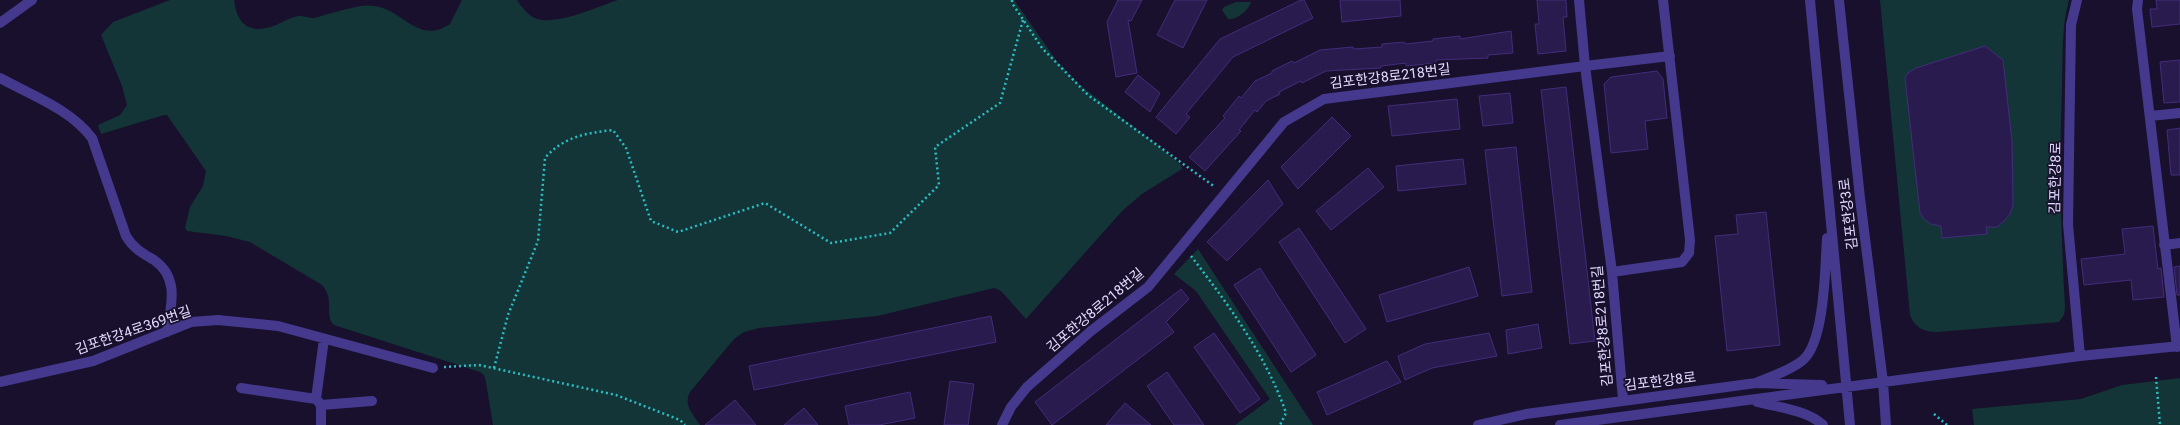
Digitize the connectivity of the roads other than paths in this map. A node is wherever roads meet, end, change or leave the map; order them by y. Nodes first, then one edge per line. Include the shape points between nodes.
1 (32, 0) edge
2 (1579, 0) edge
3 (1663, 0) edge
4 (1810, 0) edge
5 (1839, 0) edge
6 (2077, 0) edge
7 (2138, 0) edge
8 (0, 23) edge
9 (1670, 56) junction
10 (1585, 66) junction
11 (0, 78) edge
12 (2180, 112) edge
13 (2150, 116) junction
14 (1829, 210) junction
15 (2180, 244) edge
16 (2164, 245) junction
17 (1612, 272) junction
18 (167, 332) junction
19 (324, 339) junction
20 (2178, 346) edge
21 (2080, 356) junction
22 (433, 368) road end
23 (0, 382) edge
24 (1883, 382) junction
25 (1756, 383) junction
26 (1846, 386) junction
27 (241, 388) dead end
28 (1623, 400) junction
29 (372, 401) dead end
30 (1753, 401) junction
31 (318, 402) junction
32 (1624, 421) edge
33 (321, 425) edge
34 (1002, 425) edge
35 (1478, 425) edge
36 (1560, 425) edge
37 (1823, 425) edge
38 (1850, 425) edge
39 (1886, 425) edge

1 - 8 street
2 - 10 street
3 - 9 street
4 - 14 street, 김포한강3로
5 - 24 street, 김포한강3로
6 - 21 street, 김포한강8로 via 2071,26 2068,224
7 - 13 street
9 - 10 street
9 - 17 street via 1690,240 1689,253 1682,262
10 - 17 street, 김포한강8로218번길
10 - 34 street, 김포한강8로218번길 via 1324,99 1284,122 1148,287 1091,331 1027,387 1011,407
11 - 18 street via 72,118 86,129 92,138 126,236 135,248 156,261 170,279 173,293
12 - 13 street
13 - 16 street
14 - 25 street via 1822,306 1811,350 1803,360
14 - 26 street, 김포한강3로
15 - 16 street
16 - 20 street
17 - 28 street, 김포한강8로218번길
18 - 19 street, 김포한강4로369번길 via 191,322 218,320 278,326
18 - 23 street, 김포한강4로369번길 via 93,361
19 - 22 street, 김포한강4로369번길
19 - 31 street
20 - 21 street, 김포한강8로
21 - 24 street, 김포한강8로
24 - 26 street, 김포한강8로
24 - 39 street, 김포한강3로
25 - 26 street, 김포한강8로
25 - 28 street, 김포한강8로
26 - 30 street, 김포한강8로
26 - 38 street, 김포한강3로
27 - 31 street
28 - 35 street, 김포한강8로 via 1526,414
29 - 31 street
30 - 32 street, 김포한강8로
30 - 37 street via 1799,413 1818,420
31 - 33 street
32 - 36 street, 김포한강8로

